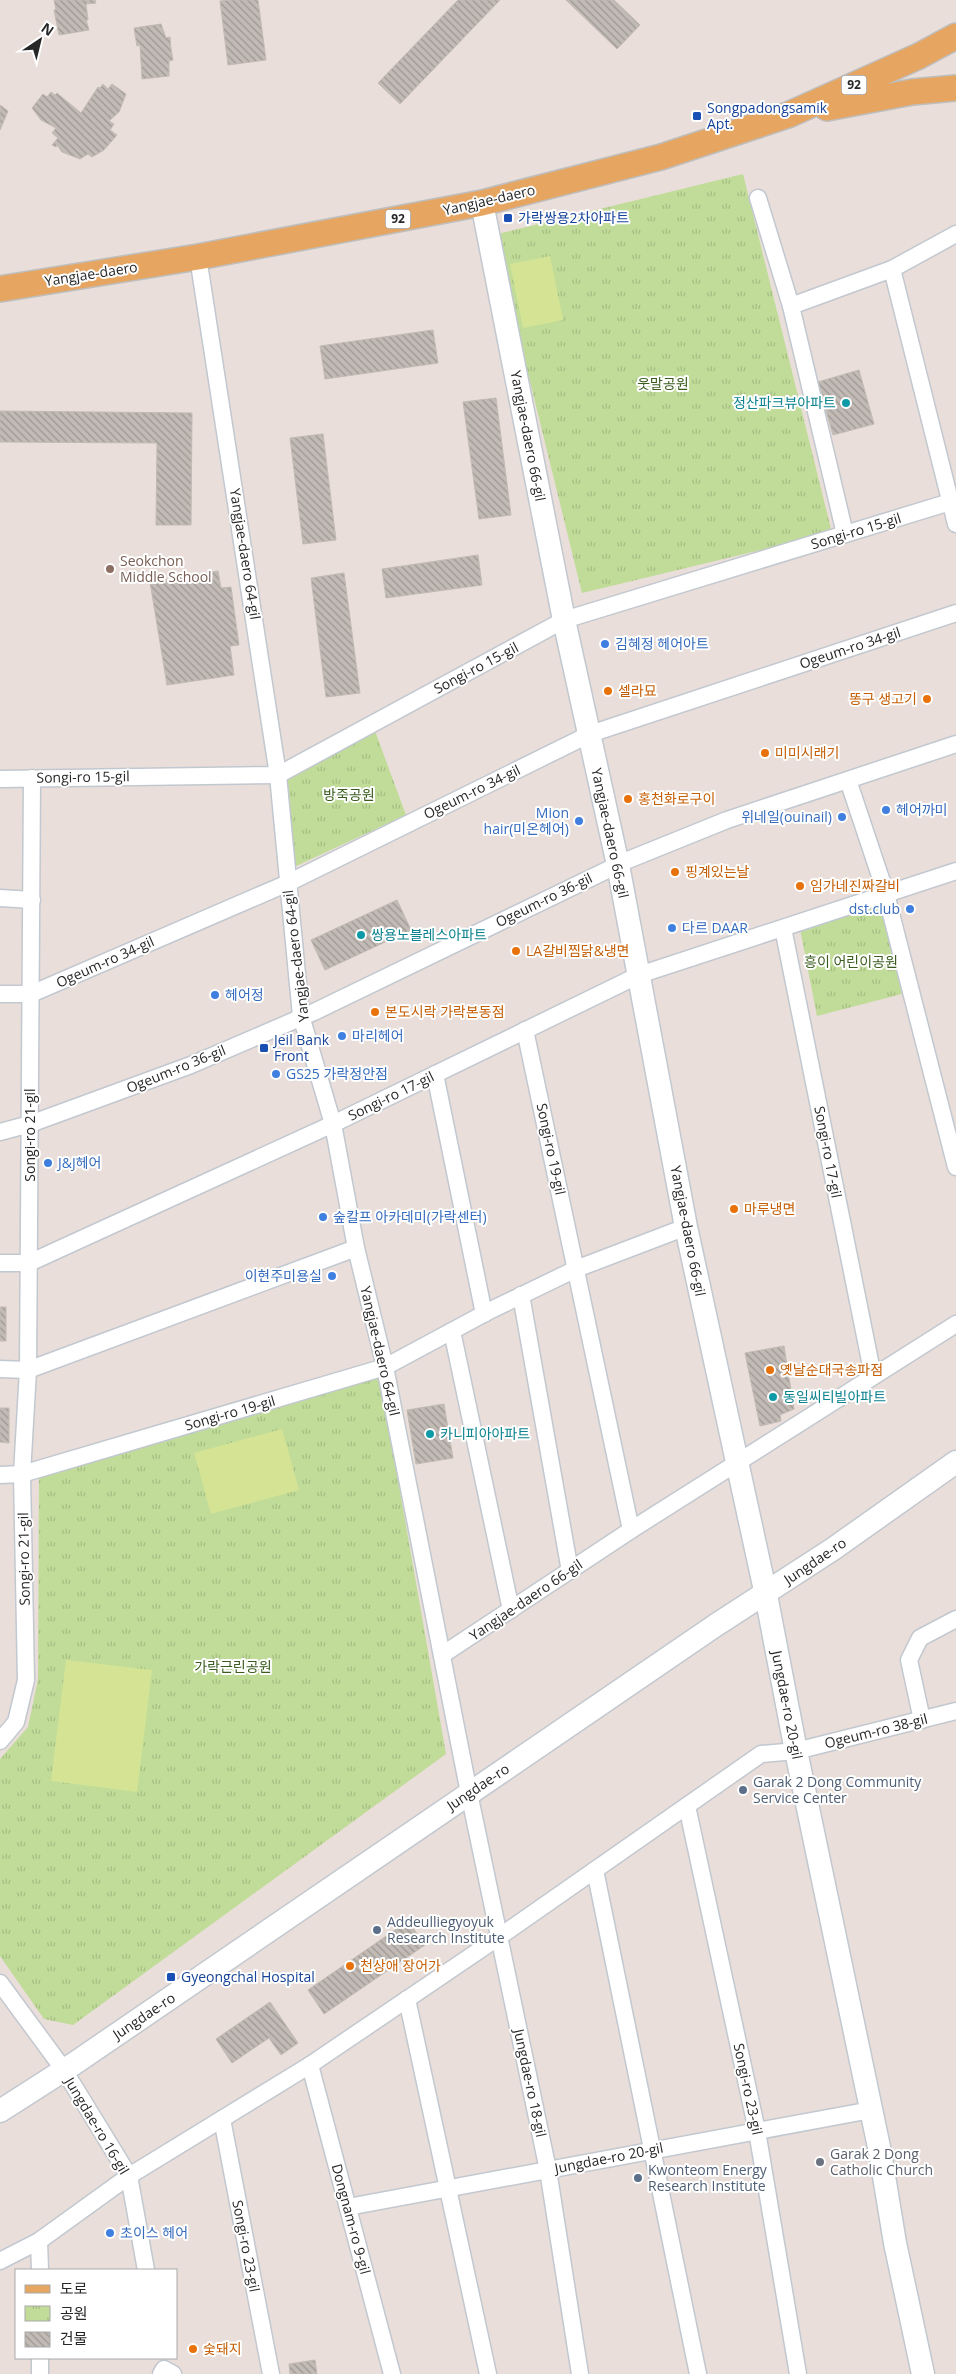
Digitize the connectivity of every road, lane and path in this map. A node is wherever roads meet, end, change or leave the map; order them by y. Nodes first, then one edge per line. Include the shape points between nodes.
1 (956, 16) edge
2 (956, 36) edge
3 (919, 56) junction
4 (956, 88) edge
5 (788, 115) junction
6 (758, 198) dead end
7 (482, 204) junction
8 (956, 234) edge
9 (198, 257) junction
10 (892, 269) junction
11 (0, 289) edge
12 (791, 306) junction
13 (950, 502) junction
14 (956, 524) edge
15 (845, 534) junction
16 (956, 614) edge
17 (564, 620) junction
18 (590, 734) junction
19 (956, 744) edge
20 (278, 775) junction
21 (32, 778) junction
22 (0, 779) edge
23 (848, 780) junction
24 (618, 864) junction
25 (956, 871) edge
26 (288, 883) junction
27 (886, 894) junction
28 (0, 898) edge
29 (32, 900) junction
30 (783, 928) junction
31 (639, 975) junction
32 (0, 994) edge
33 (31, 994) junction
34 (301, 1016) junction
35 (526, 1030) junction
36 (435, 1074) junction
37 (30, 1124) junction
38 (333, 1124) junction
39 (0, 1132) edge
40 (956, 1167) edge
41 (686, 1228) junction
42 (356, 1248) junction
43 (0, 1263) edge
44 (29, 1263) junction
45 (576, 1269) junction
46 (521, 1295) junction
47 (484, 1314) junction
48 (956, 1324) edge
49 (452, 1331) junction
50 (385, 1367) junction
51 (0, 1369) edge
52 (28, 1370) junction
53 (873, 1376) junction
54 (956, 1462) edge
55 (737, 1463) junction
56 (22, 1474) junction
57 (0, 1476) edge
58 (631, 1530) junction
59 (570, 1571) junction
60 (766, 1595) junction
61 (511, 1610) junction
62 (956, 1619) edge
63 (442, 1655) junction
64 (956, 1711) edge
65 (922, 1720) junction
66 (0, 1741) edge
67 (796, 1751) junction
68 (469, 1793) junction
69 (686, 1806) junction
70 (595, 1870) junction
71 (499, 1937) junction
72 (0, 1982) edge
73 (407, 1999) junction
74 (310, 2065) junction
75 (64, 2070) junction
76 (871, 2110) junction
77 (0, 2111) edge
78 (222, 2119) junction
79 (757, 2131) junction
80 (652, 2150) junction
81 (548, 2170) junction
82 (129, 2176) junction
83 (447, 2188) junction
84 (348, 2207) junction
85 (39, 2241) junction
86 (0, 2261) edge
87 (40, 2269) edge
88 (146, 2269) edge
89 (40, 2359) edge
90 (40, 2374) edge
91 (271, 2374) edge
92 (392, 2374) edge
93 (488, 2374) edge
94 (580, 2374) edge
95 (698, 2374) edge
96 (798, 2374) edge
97 (923, 2374) edge

1 - 3 main road
2 - 3 main road, Yangjae-daero / 92
3 - 5 main road, Yangjae-daero / 92
4 - 5 main road via 912,92
5 - 7 main road, Yangjae-daero / 92 via 661,157
6 - 12 street
7 - 9 main road, Yangjae-daero / 92
7 - 17 street, Yangjae-daero 66-gil
8 - 10 street
9 - 11 main road, Yangjae-daero / 92
9 - 20 street, Yangjae-daero 64-gil
10 - 12 street
10 - 13 street
12 - 15 street
13 - 14 street
13 - 15 street, Songi-ro 15-gil
15 - 17 street, Songi-ro 15-gil
16 - 18 street, Ogeum-ro 34-gil
17 - 18 street, Yangjae-daero 66-gil
17 - 20 street, Songi-ro 15-gil
18 - 24 street, Yangjae-daero 66-gil
18 - 26 street, Ogeum-ro 34-gil
19 - 23 street, Ogeum-ro 36-gil
20 - 21 street, Songi-ro 15-gil
20 - 26 street, Yangjae-daero 64-gil
21 - 22 street, Songi-ro 15-gil
21 - 29 street, Songi-ro 21-gil
23 - 24 street, Ogeum-ro 36-gil via 727,820
23 - 27 street
24 - 31 street, Yangjae-daero 66-gil
24 - 34 street, Ogeum-ro 36-gil
25 - 27 street, Songi-ro 17-gil
26 - 33 street, Ogeum-ro 34-gil
26 - 34 street, Yangjae-daero 64-gil
27 - 30 street, Songi-ro 17-gil
27 - 40 street
28 - 29 street
29 - 33 street, Songi-ro 21-gil
30 - 31 street, Songi-ro 17-gil
30 - 53 street, Songi-ro 17-gil
31 - 35 street, Songi-ro 17-gil
31 - 41 street, Yangjae-daero 66-gil
32 - 33 street, Ogeum-ro 34-gil
33 - 37 street, Songi-ro 21-gil
34 - 37 street, Ogeum-ro 36-gil via 191,1065
34 - 38 street, Yangjae-daero 64-gil
35 - 36 street, Songi-ro 17-gil
35 - 45 street, Songi-ro 19-gil
36 - 38 street, Songi-ro 17-gil
36 - 47 street
37 - 39 street, Ogeum-ro 36-gil
37 - 44 street, Songi-ro 21-gil
38 - 42 street, Yangjae-daero 64-gil
38 - 44 street, Songi-ro 17-gil
41 - 45 street, Songi-ro 19-gil
41 - 55 street, Yangjae-daero 66-gil
42 - 50 street, Yangjae-daero 64-gil
42 - 52 street
43 - 44 street, Songi-ro 17-gil
44 - 52 street, Songi-ro 21-gil
45 - 46 street, Songi-ro 19-gil
45 - 58 street, Songi-ro 19-gil
46 - 47 street, Songi-ro 19-gil
46 - 59 street
47 - 49 street, Songi-ro 19-gil
48 - 53 street
49 - 50 street, Songi-ro 19-gil
49 - 61 street
50 - 56 street, Songi-ro 19-gil
50 - 63 street, Yangjae-daero 64-gil
51 - 52 street
52 - 56 street, Songi-ro 21-gil
53 - 55 street
54 - 60 street, Jungdae-ro
55 - 58 street, Yangjae-daero 66-gil
55 - 60 street, Yangjae-daero 66-gil
56 - 57 street, Songi-ro 19-gil
56 - 66 street, Songi-ro 21-gil via 26,1680 16,1722
58 - 59 street, Yangjae-daero 66-gil
59 - 61 street, Yangjae-daero 66-gil
60 - 67 street, Jungdae-ro 20-gil
60 - 68 street, Jungdae-ro via 716,1625
61 - 63 street, Yangjae-daero 66-gil
62 - 65 street via 920,1638 909,1660
63 - 68 street, Yangjae-daero 64-gil
64 - 65 street, Ogeum-ro 38-gil
65 - 67 street, Ogeum-ro 38-gil
67 - 69 street via 761,1754
67 - 76 street, Jungdae-ro 20-gil
68 - 71 street, Jungdae-ro 18-gil
68 - 75 street, Jungdae-ro
69 - 70 street
69 - 79 street, Songi-ro 23-gil
70 - 71 street
70 - 80 street
71 - 73 street
71 - 81 street, Jungdae-ro 18-gil
72 - 75 street, Jungdae-ro 16-gil
73 - 74 street
73 - 83 street
74 - 78 street
74 - 84 street, Dongnam-ro 9-gil
75 - 77 street, Jungdae-ro
75 - 82 street, Jungdae-ro 16-gil
76 - 79 street, Jungdae-ro 20-gil
76 - 97 street, Jungdae-ro 20-gil
78 - 82 street
78 - 91 street, Songi-ro 23-gil
79 - 80 street, Jungdae-ro 20-gil
79 - 96 street, Songi-ro 23-gil
80 - 81 street, Jungdae-ro 20-gil
80 - 95 street
81 - 83 street, Jungdae-ro 20-gil
81 - 94 street, Jungdae-ro 18-gil
82 - 85 street
82 - 88 street, Jungdae-ro 16-gil
83 - 84 street, Jungdae-ro 20-gil
83 - 93 street
84 - 92 street, Dongnam-ro 9-gil
85 - 86 street
85 - 87 street
89 - 90 street

